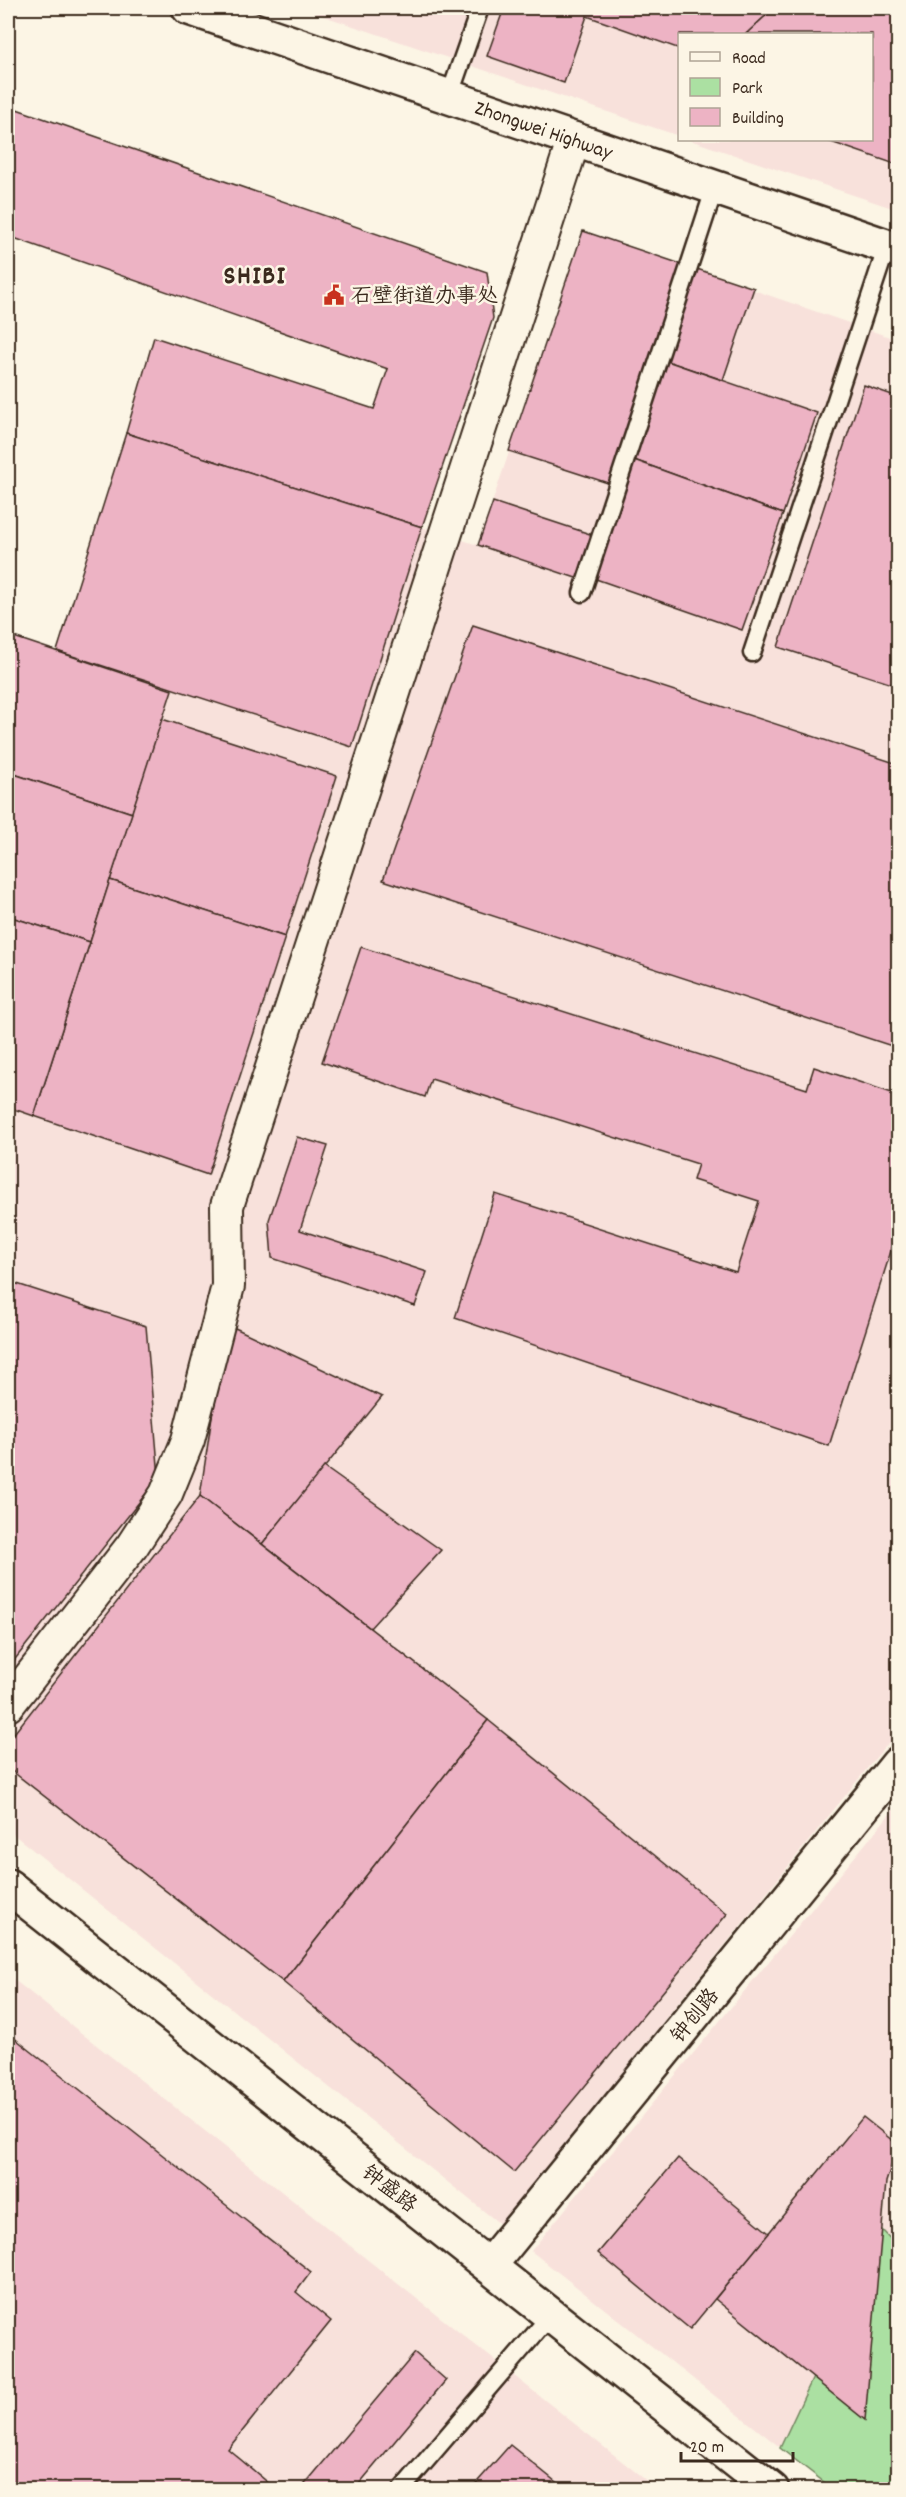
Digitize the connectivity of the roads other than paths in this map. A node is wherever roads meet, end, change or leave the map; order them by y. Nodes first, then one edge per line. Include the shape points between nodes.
1 (189, 8) edge
2 (480, 8) edge
3 (449, 97) junction
4 (574, 139) junction
5 (715, 187) junction
6 (892, 248) edge
7 (582, 593) dead end
8 (752, 653) dead end
9 (8, 1705) edge
10 (898, 1764) edge
11 (8, 1886) edge
12 (489, 2266) junction
13 (551, 2315) junction
14 (401, 2490) edge
15 (772, 2490) edge

1 - 3 street, Zhongwei Highway
2 - 3 lane
3 - 4 street, Zhongwei Highway
4 - 5 street, Zhongwei Highway
4 - 9 street via 227,1206 228,1286 188,1440 166,1494 132,1546
5 - 6 street, Zhongwei Highway
5 - 7 lane
6 - 8 lane
10 - 12 street, 钟创路
11 - 12 street, 钟盛路
12 - 13 street, 钟盛路
13 - 14 lane
13 - 15 street, 钟盛路

